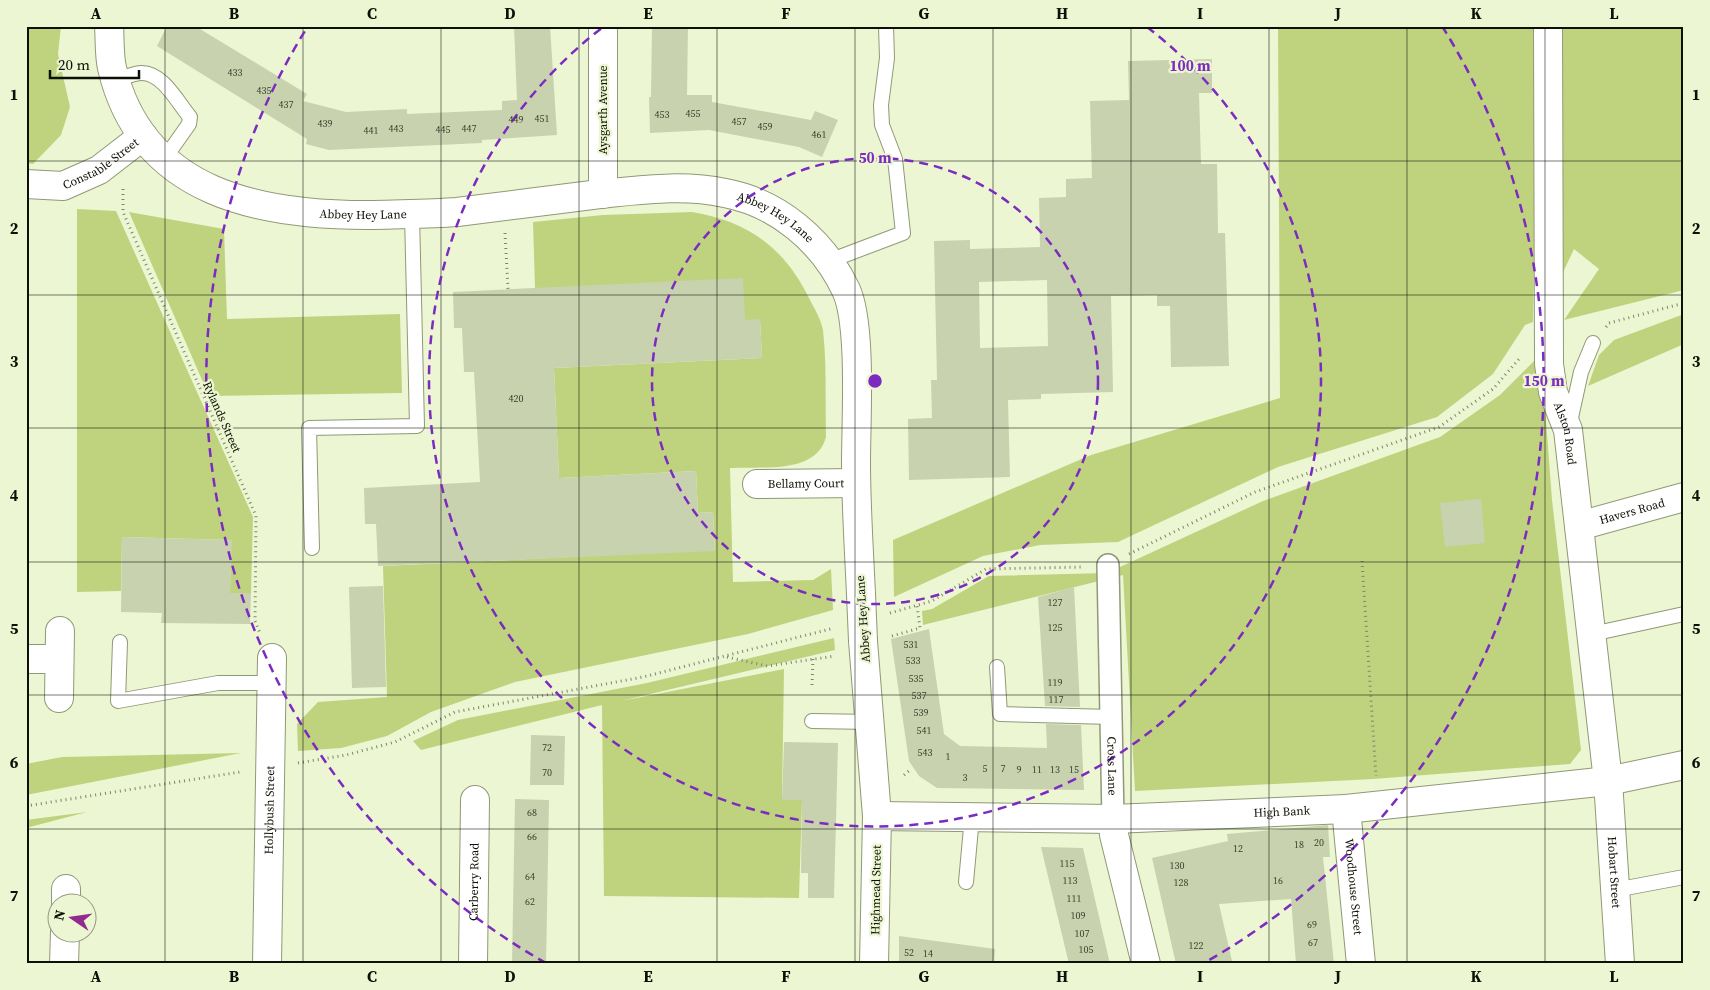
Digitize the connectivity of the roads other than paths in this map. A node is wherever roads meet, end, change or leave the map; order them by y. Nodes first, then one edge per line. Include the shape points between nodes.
1 (109, 26) edge
2 (603, 26) edge
3 (886, 26) edge
4 (1548, 26) edge
5 (116, 80) junction
6 (142, 136) junction
7 (165, 158) junction
8 (26, 184) edge
9 (603, 194) junction
10 (412, 214) junction
11 (829, 261) junction
12 (1593, 343) road end
13 (1568, 430) junction
14 (856, 483) junction
15 (757, 484) dead end
16 (1684, 497) edge
17 (1579, 526) junction
18 (312, 548) dead end
19 (1108, 565) road end
20 (1684, 614) edge
21 (60, 631) dead end
22 (1592, 634) junction
23 (120, 642) dead end
24 (26, 659) edge
25 (59, 660) junction
26 (997, 667) dead end
27 (272, 671) joint
28 (59, 698) dead end
29 (1112, 717) junction
30 (812, 721) dead end
31 (871, 722) junction
32 (1684, 765) edge
33 (1608, 781) junction
34 (475, 800) dead end
35 (1346, 809) junction
36 (877, 816) junction
37 (972, 817) junction
38 (1113, 818) junction
39 (1684, 877) edge
40 (966, 882) dead end
41 (1615, 890) junction
42 (65, 942) edge
43 (64, 964) edge
44 (267, 964) edge
45 (473, 964) edge
46 (874, 964) edge
47 (1146, 964) edge
48 (1361, 964) edge
49 (1620, 964) edge

1 - 5 street, Abbey Hey Lane via 111,64
2 - 9 street, Aysgarth Avenue
3 - 11 lane via 887,58 881,115 895,159 903,233
4 - 13 street, Alston Road via 1549,364 1553,392
5 - 6 street, Abbey Hey Lane
5 - 7 lane via 142,73 154,76 190,117 190,124
6 - 7 street, Abbey Hey Lane
6 - 8 street, Constable Street via 100,170 63,186
7 - 10 street, Abbey Hey Lane via 195,182 269,209 324,215
9 - 10 street, Abbey Hey Lane
9 - 11 street, Abbey Hey Lane via 668,187 726,193 753,201 803,232
10 - 18 lane via 416,426 309,428
11 - 14 street, Abbey Hey Lane via 848,293 854,329
12 - 13 lane via 1581,372
13 - 17 street, Alston Road
14 - 15 street, Bellamy Court
14 - 31 street, Abbey Hey Lane, bridge via 860,594 853,633
16 - 17 street, Havers Road
17 - 22 street, Alston Road
19 - 29 street, Cross Lane
20 - 22 lane
21 - 25 street
22 - 33 street, Alston Road
23 - 27 lane via 118,701
24 - 25 street
25 - 28 street
26 - 29 lane via 1000,714
27 - 44 street, Hollybush Street
29 - 38 street, Cross Lane
30 - 31 lane
31 - 36 street, Abbey Hey Lane
32 - 33 street, High Bank
33 - 35 street, High Bank
33 - 41 street, Hobart Street
34 - 45 street, Carberry Road
35 - 38 street, High Bank
35 - 48 street, Woodhouse Street
36 - 37 street, High Bank
36 - 46 street, Highmead Street
37 - 38 street, High Bank
37 - 40 lane
38 - 47 street, Cross Lane via 1114,835
39 - 41 lane
41 - 49 street, Hobart Street
42 - 43 street

